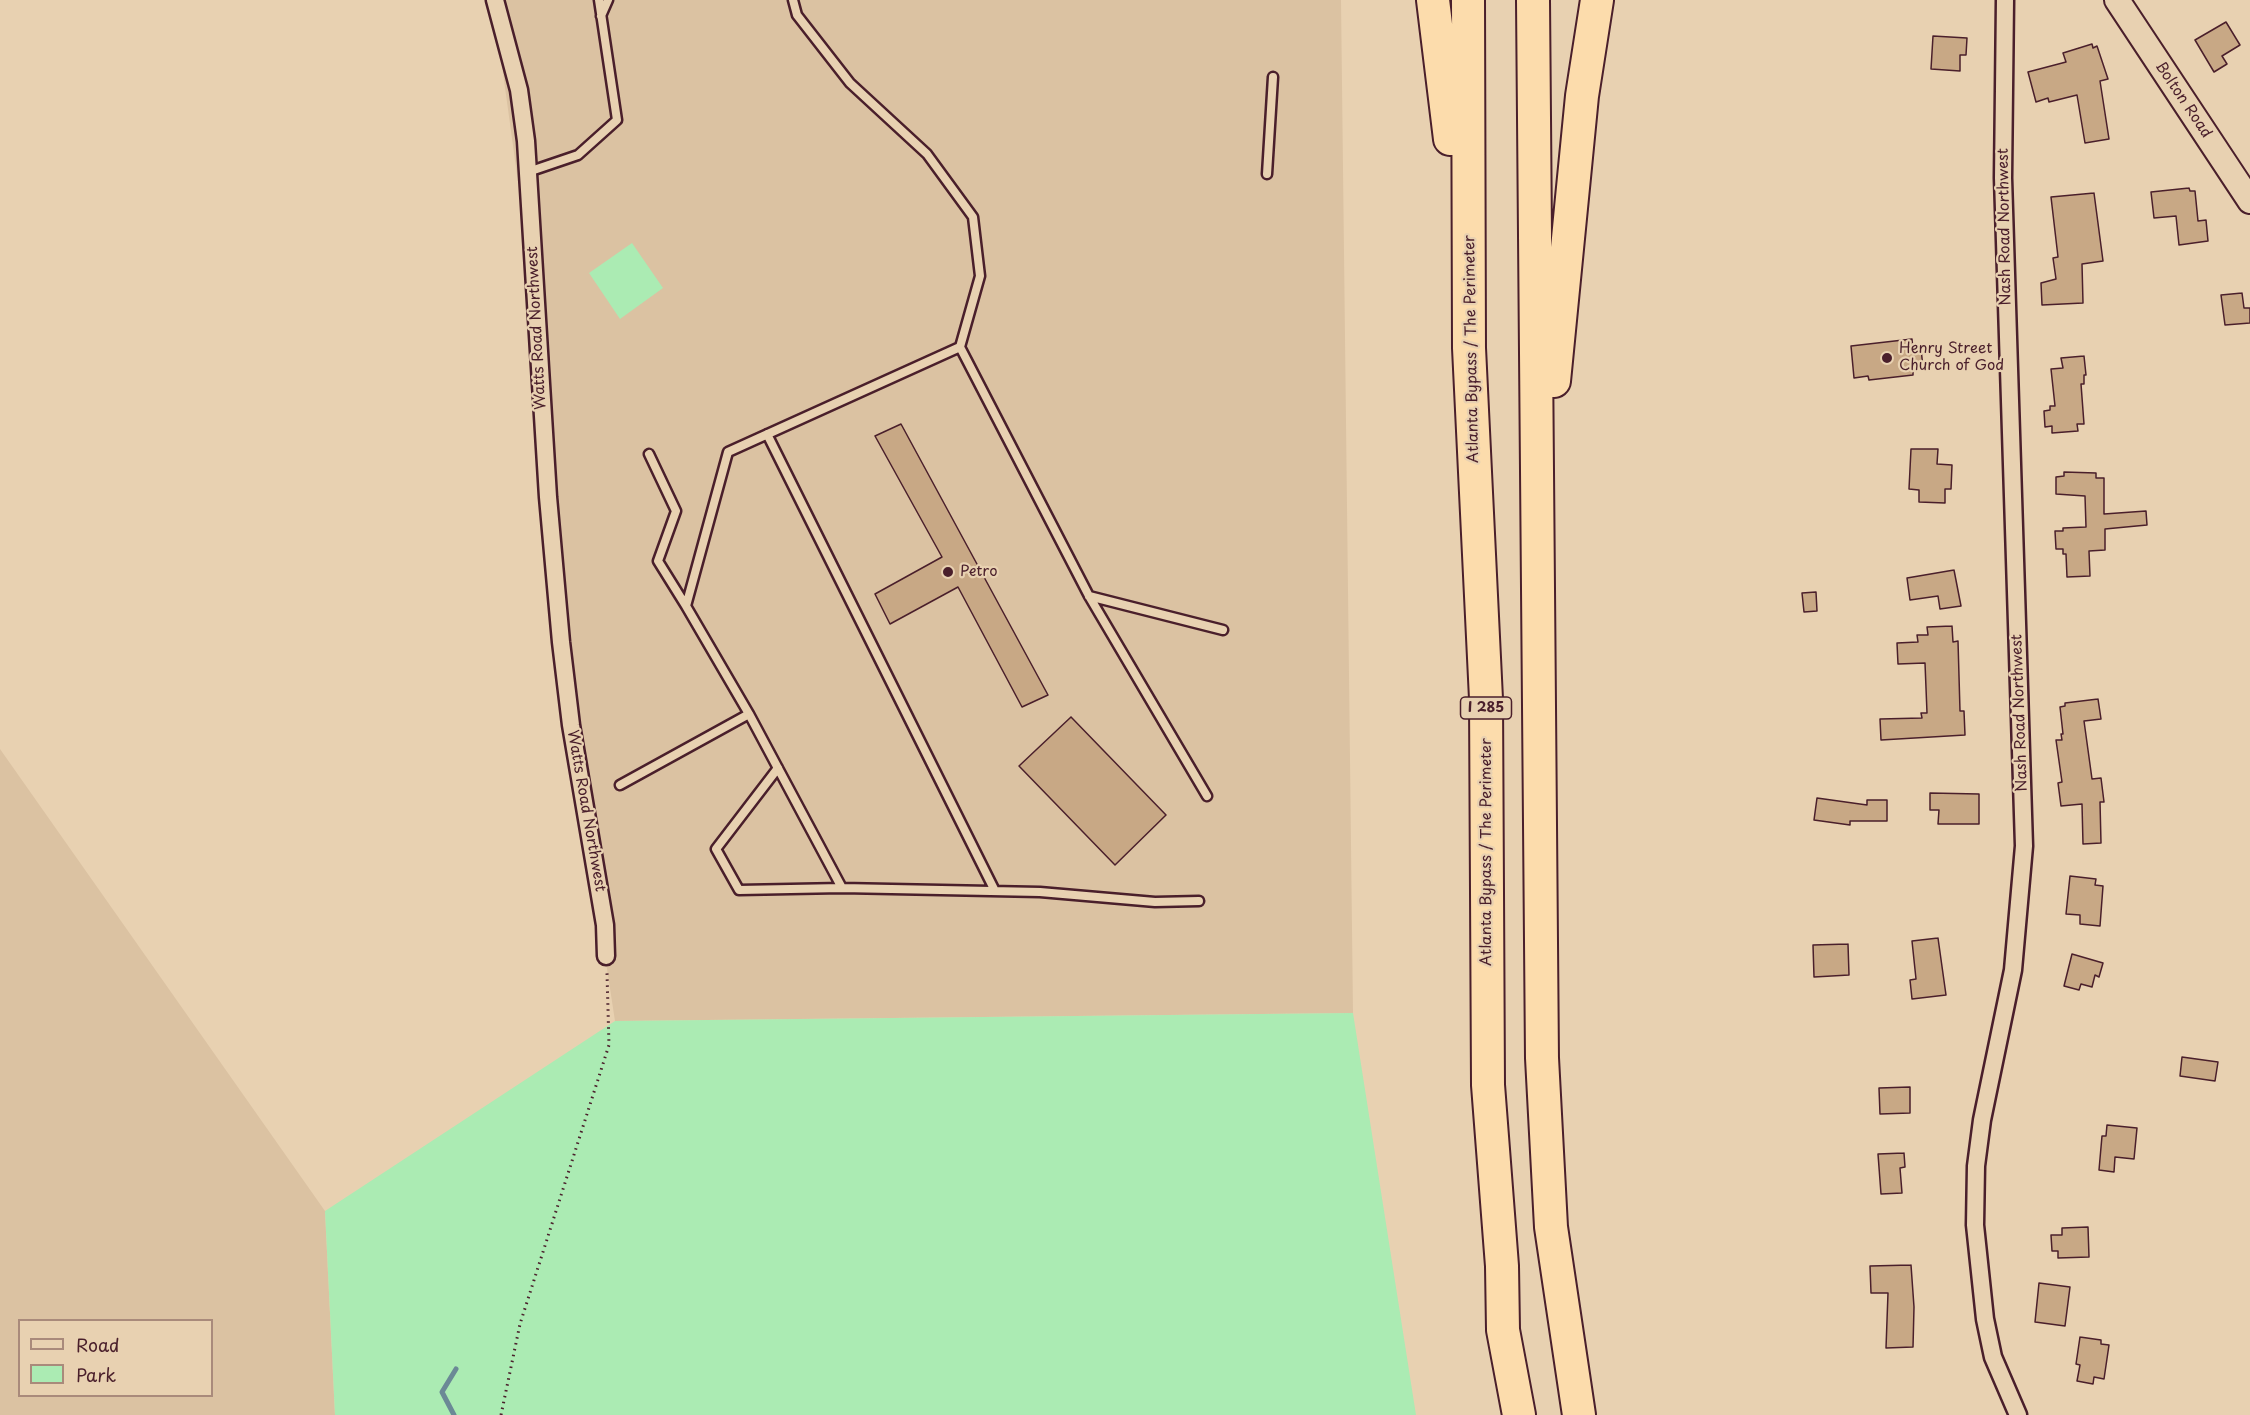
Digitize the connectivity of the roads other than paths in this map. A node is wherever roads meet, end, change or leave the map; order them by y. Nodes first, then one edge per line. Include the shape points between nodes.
1 (495, 0) edge
2 (599, 0) edge
3 (608, 0) edge
4 (793, 0) edge
5 (1433, 0) edge
6 (1468, 0) edge
7 (1533, 0) edge
8 (1597, 0) edge
9 (2005, 0) edge
10 (2117, 0) edge
11 (601, 17) junction
12 (1273, 77) dead end
13 (528, 172) junction
14 (1267, 174) dead end
15 (2250, 201) edge
16 (960, 347) junction
17 (1469, 348) junction
18 (767, 434) junction
19 (649, 454) dead end
20 (1538, 546) junction
21 (1089, 596) junction
22 (686, 606) junction
23 (1223, 630) dead end
24 (749, 714) junction
25 (778, 768) junction
26 (620, 785) dead end
27 (1208, 796) dead end
28 (842, 888) junction
29 (995, 891) junction
30 (1199, 901) dead end
31 (606, 956) road end
32 (1519, 1415) edge
33 (1579, 1415) edge
34 (2018, 1415) edge

1 - 13 street, Watts Road Northwest via 519,90
2 - 11 lane
3 - 11 lane
4 - 16 lane via 797,15 850,83 927,154 973,217 980,276
5 - 17 highway via 1446,88
6 - 17 highway, Atlanta Bypass / The Perimeter / I 285
7 - 20 highway
8 - 20 highway via 1582,96
9 - 34 street, Nash Road Northwest via 2003,178 2024,846 2013,970 1976,1166 1975,1225 1993,1357
10 - 15 street, Bolton Road
11 - 13 lane via 617,120 578,155
12 - 14 lane
13 - 31 street, Watts Road Northwest via 561,642 605,925
16 - 18 lane
16 - 21 lane
17 - 32 highway, Atlanta Bypass / The Perimeter / I 285 via 1486,699 1488,1085 1503,1330
18 - 22 lane via 728,452
18 - 29 lane
19 - 22 lane via 676,511 658,561
20 - 33 highway via 1542,1058 1551,1227
21 - 23 lane
21 - 27 lane
22 - 24 lane
24 - 25 lane
24 - 26 lane
25 - 28 lane
25 - 28 lane via 716,849 739,890
28 - 29 lane
29 - 30 lane via 1155,902

